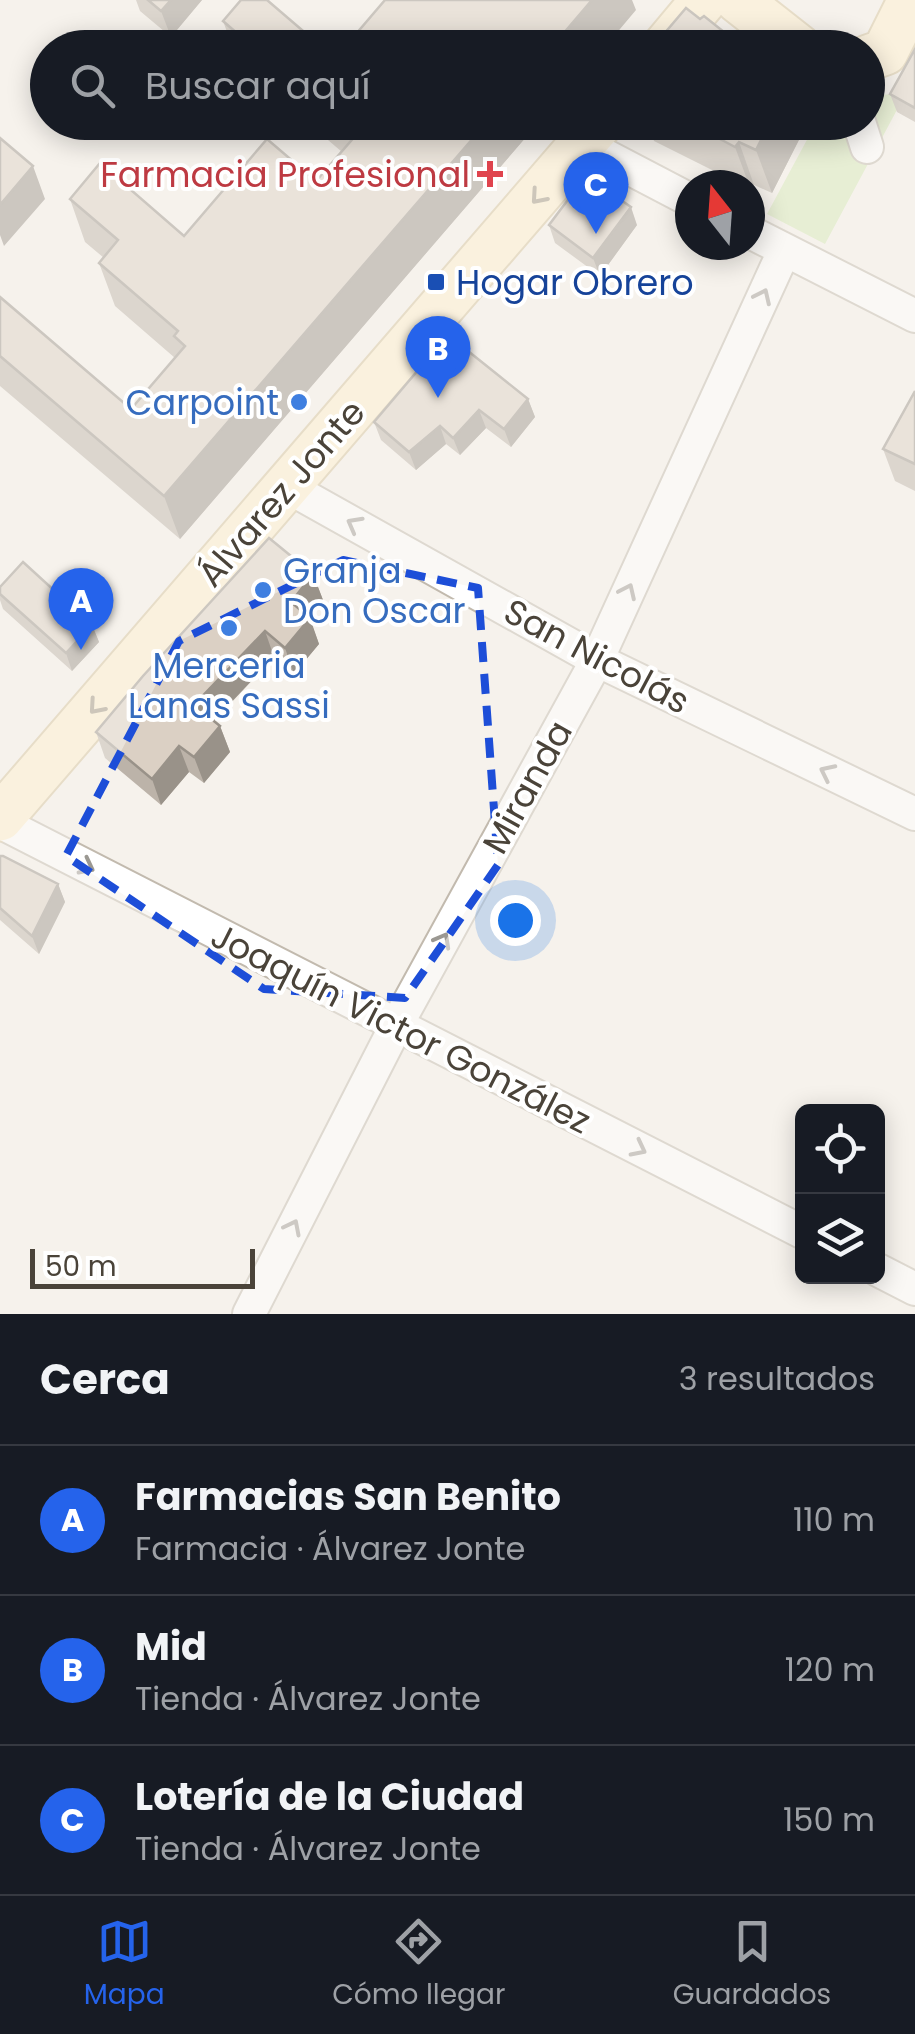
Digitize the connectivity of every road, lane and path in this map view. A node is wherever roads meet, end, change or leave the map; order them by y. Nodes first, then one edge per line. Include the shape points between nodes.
1 (704, 0) edge
2 (738, 0) edge
3 (911, 0) edge
4 (679, 30) edge
5 (776, 30) edge
6 (885, 43) edge
7 (586, 140) edge
8 (602, 140) edge
9 (675, 190) edge
10 (765, 240) edge
11 (784, 251) junction
12 (915, 316) edge
13 (286, 486) junction
14 (596, 660) junction
15 (915, 814) edge
16 (0, 820) edge
17 (396, 1026) junction
18 (795, 1228) edge
19 (885, 1274) edge
20 (915, 1289) edge
21 (249, 1314) edge

1 - 4 street
2 - 5 street
3 - 6 street
7 -> 13 street, Álvarez Jonte
8 - 9 street
10 - 11 street
11 - 12 street
14 -> 11 street, Miranda
14 -> 13 street, San Nicolás
13 -> 16 street, Álvarez Jonte
15 -> 14 street, San Nicolás
17 -> 14 street, Miranda
16 -> 17 street, Joaquín Victor González
17 -> 18 street, Joaquín Victor González
21 -> 17 street, Miranda
19 - 20 street

